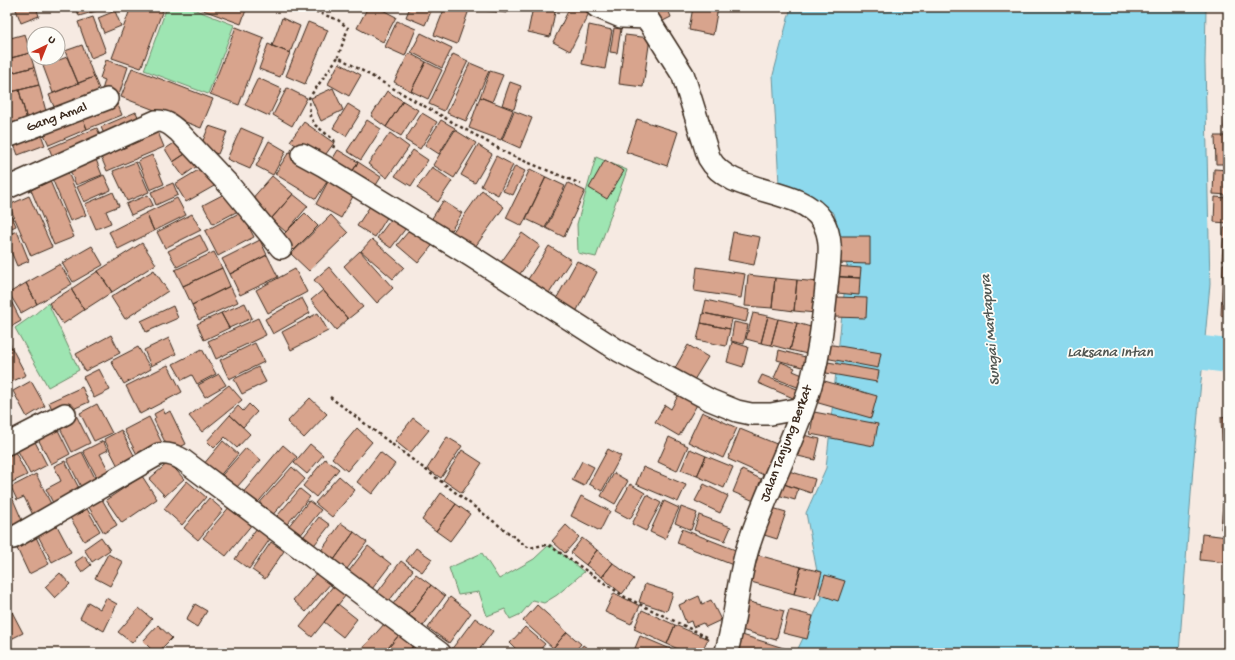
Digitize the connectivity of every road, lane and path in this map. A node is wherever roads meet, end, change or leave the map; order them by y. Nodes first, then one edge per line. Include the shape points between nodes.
1 (304, 7) edge
2 (597, 7) edge
3 (645, 13) edge
4 (338, 57) junction
5 (107, 100) dead end
6 (7, 137) edge
7 (302, 154) dead end
8 (324, 166) junction
9 (581, 184) dead end
10 (7, 188) edge
11 (281, 248) dead end
12 (330, 397) dead end
13 (803, 408) junction
14 (65, 414) dead end
15 (7, 444) edge
16 (13, 538) dead end
17 (727, 649) edge
18 (440, 653) edge

1 - 4 path via 338,20 348,28
2 - 3 street via 621,17
3 - 13 street, Jalan Tanjung Berkat via 683,75 713,166 726,176 804,204 814,210 828,230 830,249 823,321
4 - 8 path via 309,98 310,116 315,125 334,140 335,144
4 - 9 path via 512,156
5 - 6 street, Gang Amal
7 - 8 street
8 - 13 street via 619,351 710,400 751,414 771,414
10 - 11 street via 160,121 170,124 231,187
12 - 17 path via 526,546 550,546 625,597
13 - 17 street, Jalan Tanjung Berkat via 750,542 741,571
14 - 15 street
16 - 18 street via 159,454 175,455

